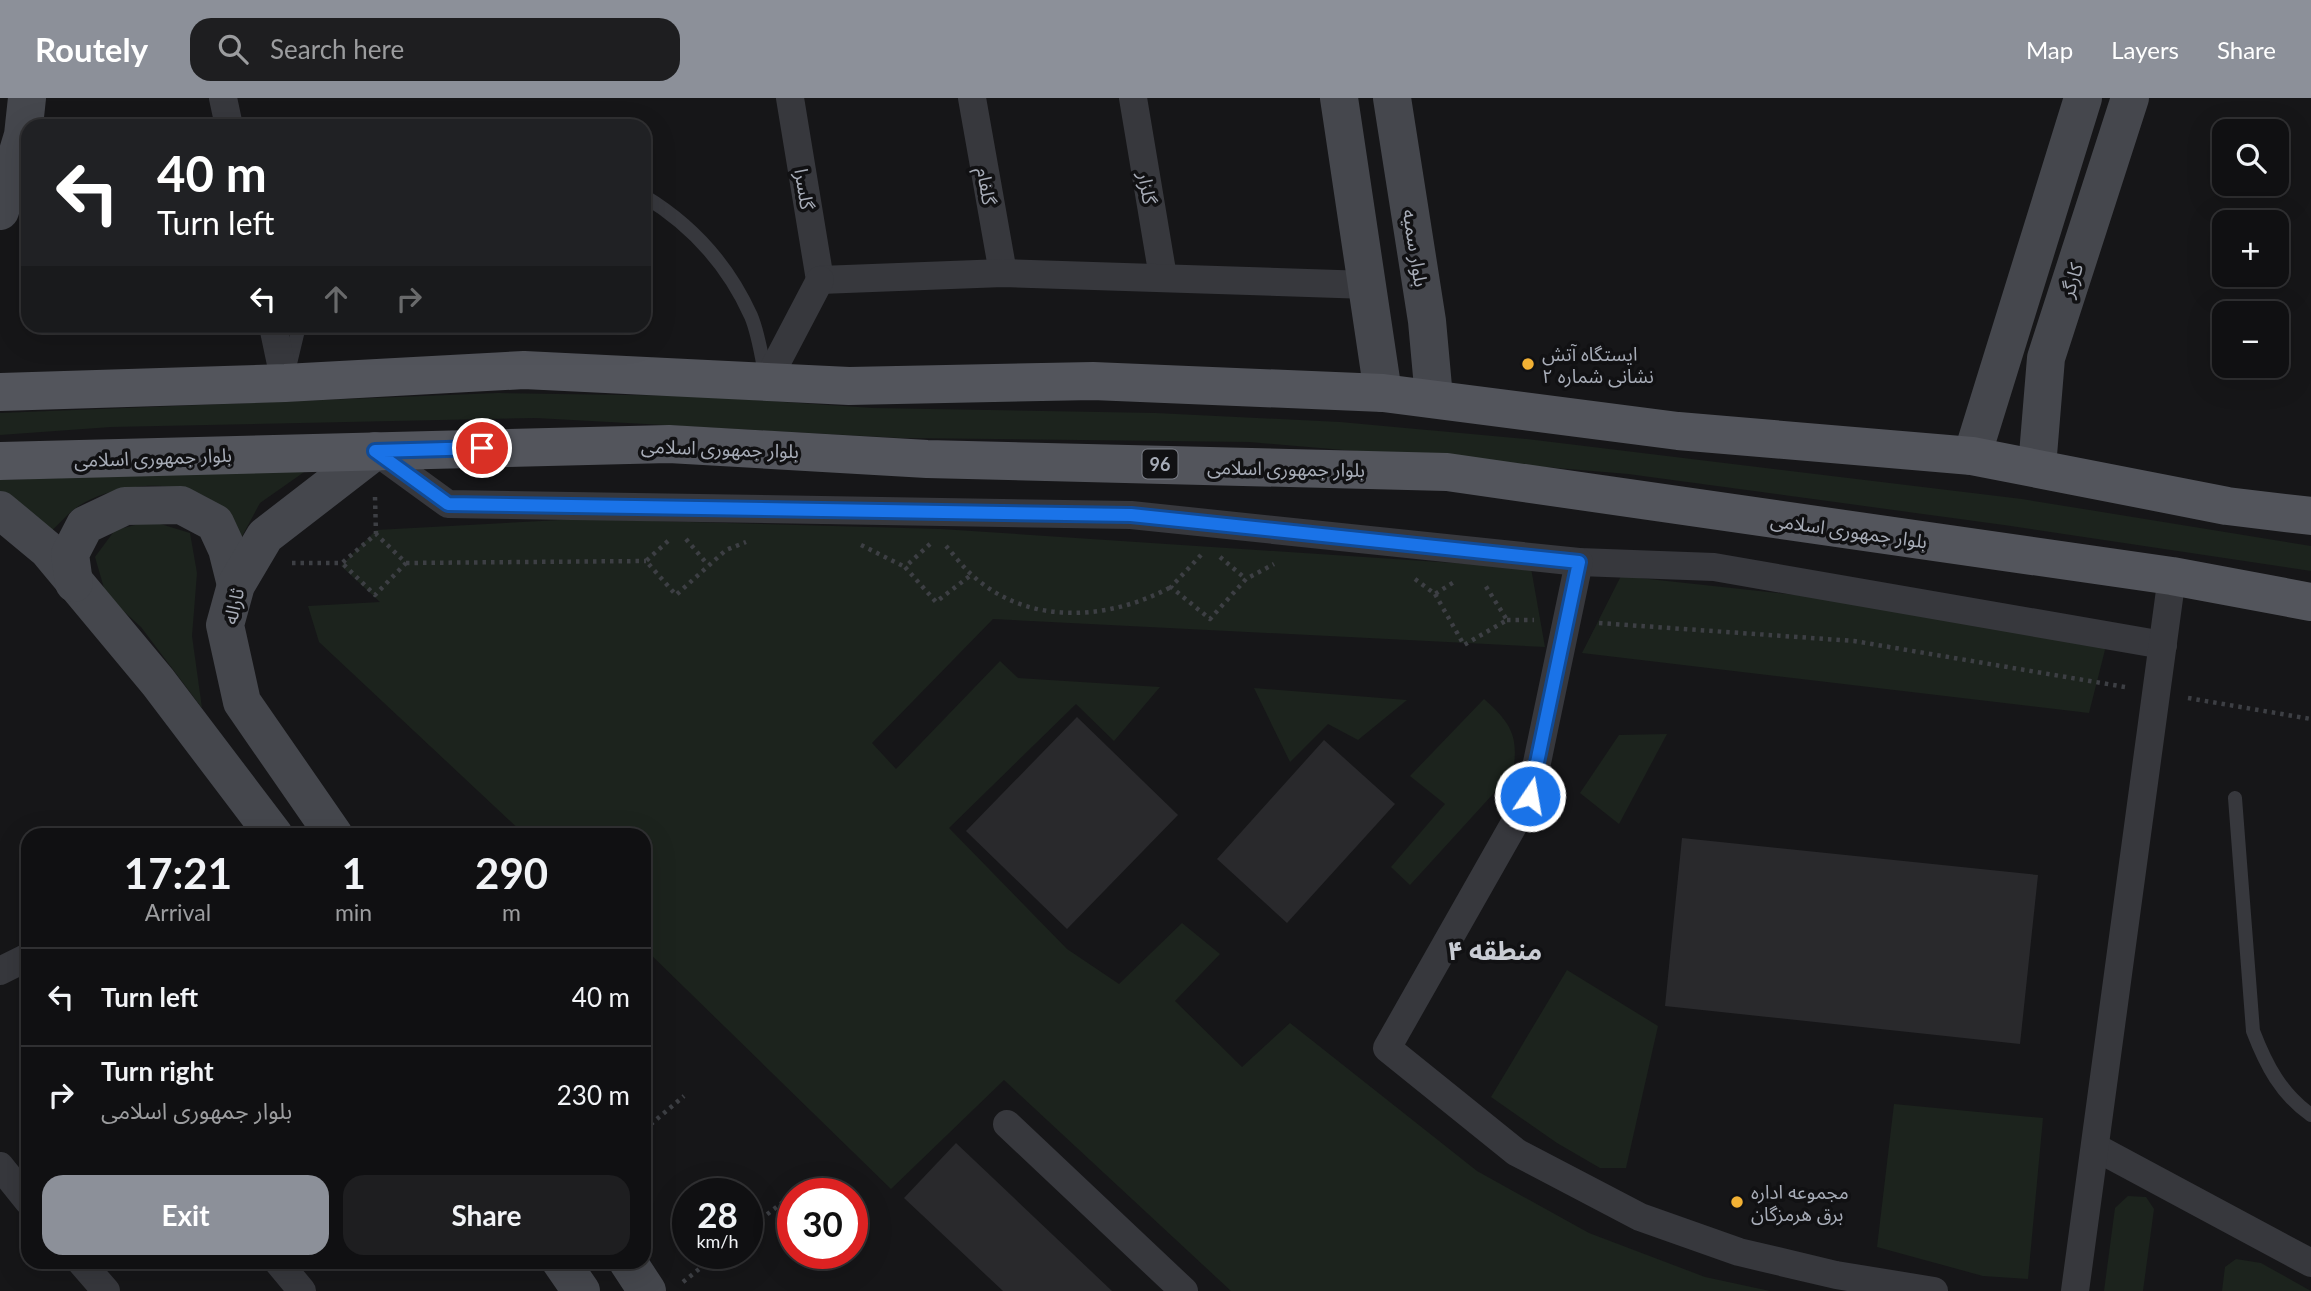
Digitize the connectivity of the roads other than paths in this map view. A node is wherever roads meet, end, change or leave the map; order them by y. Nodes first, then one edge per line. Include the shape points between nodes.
1 (27, 98) edge
2 (223, 98) edge
3 (790, 98) edge
4 (972, 98) edge
5 (1133, 98) edge
6 (1339, 98) edge
7 (1392, 98) edge
8 (2083, 98) edge
9 (2130, 98) edge
10 (25, 119) edge
11 (228, 119) edge
12 (21, 142) edge
13 (651, 200) edge
14 (0, 211) edge
15 (1003, 273) junction
16 (1163, 277) junction
17 (820, 280) junction
18 (1368, 285) junction
19 (1427, 321) junction
20 (1375, 330) junction
21 (274, 333) edge
22 (297, 333) edge
23 (2003, 355) junction
24 (2046, 358) junction
25 (766, 380) junction
26 (285, 383) junction
27 (0, 392) edge
28 (1383, 393) junction
29 (1434, 398) junction
30 (375, 451) junction
31 (1972, 456) junction
32 (0, 461) edge
33 (2037, 467) junction
34 (0, 510) edge
35 (2311, 516) edge
36 (1579, 562) junction
37 (243, 574) junction
38 (2172, 576) junction
39 (74, 583) junction
40 (2311, 602) edge
41 (2163, 645) junction
42 (2235, 798) dead end
43 (269, 828) edge
44 (329, 828) edge
45 (21, 960) edge
46 (0, 971) edge
47 (2311, 1115) edge
48 (1007, 1124) dead end
49 (2095, 1147) junction
50 (12, 1171) edge
51 (21, 1188) edge
52 (2311, 1263) edge
53 (86, 1269) edge
54 (284, 1269) edge
55 (566, 1269) edge
56 (638, 1269) edge
57 (664, 1287) edge
58 (106, 1291) edge
59 (302, 1291) edge
60 (581, 1291) edge
61 (1184, 1291) edge
62 (1934, 1291) edge
63 (2075, 1291) edge

1 - 10 main road
2 - 11 street
3 - 17 street, گلسرا
4 - 15 street, گلفام
5 - 16 street, گلزار
6 - 18 main road
7 - 19 main road, بلوار سمیه
8 - 23 main road
9 - 24 main road, کارگر
12 - 14 main road
13 - 25 lane via 675,215 720,261 752,317
15 - 16 street
15 - 17 street
16 - 18 street
17 - 25 street
18 - 20 main road
19 - 20 main road via 1401,330
19 - 29 main road, بلوار سمیه
20 - 28 main road
21 - 26 street
22 - 26 lane
23 - 24 main road via 2024,369
23 - 31 main road
24 - 33 main road, کارگر
25 - 26 main road via 524,370
25 - 28 main road via 849,386 1093,381
26 - 27 main road
28 - 29 main road
29 - 31 main road via 1678,432
30 - 32 main road, بلوار جمهوری اسلامی / 96
30 - 36 street via 448,504 1131,515
30 - 37 main road, ثاراله via 265,536
30 - 38 main road, بلوار جمهوری اسلامی / 96 via 669,444 927,459 1447,472
31 - 33 main road
33 - 35 main road via 2227,506
34 - 39 main road via 48,550
36 - 41 street via 1714,567
36 - 62 street via 1530,796 1387,1048 1516,1152 1640,1217 1739,1252 1836,1275
37 - 39 main road via 215,523 181,505 125,506 85,525 70,554
37 - 44 main road, ثاراله via 225,625 242,702
38 - 40 main road, بلوار جمهوری اسلامی / 96
38 - 41 street
39 - 43 main road via 158,682
41 - 49 street
42 - 47 lane via 2253,1031 2267,1065 2293,1102
45 - 46 street
48 - 61 street
49 - 52 street
49 - 63 street
50 - 51 street
53 - 58 street
54 - 59 street
55 - 60 main road
56 - 57 main road

